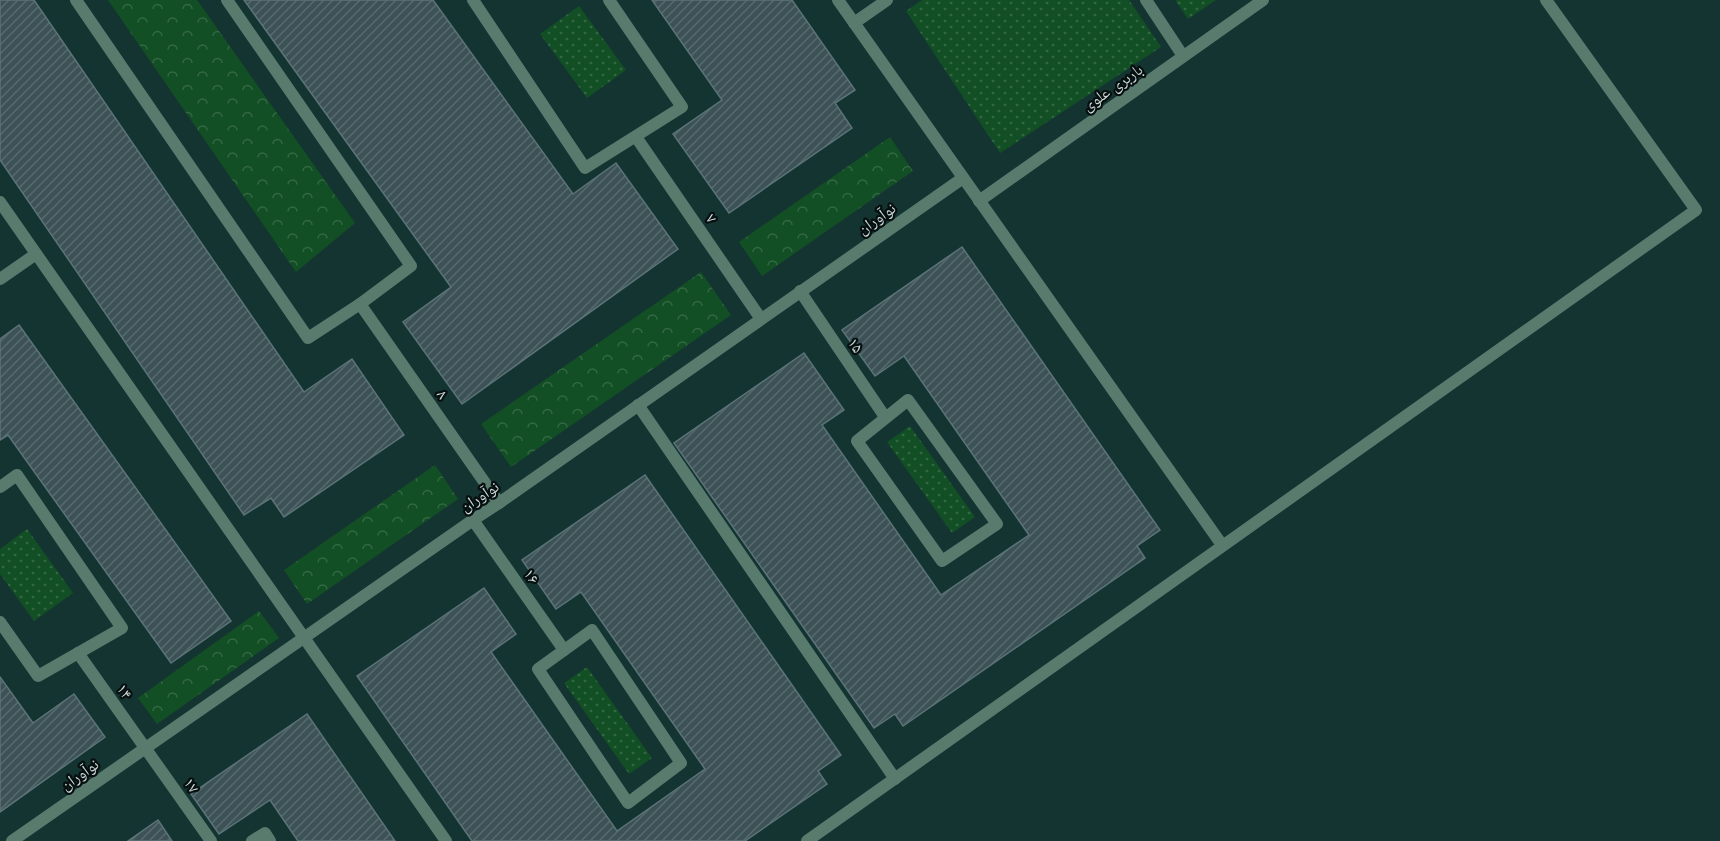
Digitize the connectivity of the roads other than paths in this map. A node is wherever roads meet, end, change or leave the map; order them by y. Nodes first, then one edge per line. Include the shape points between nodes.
1 (75, 0) edge
2 (226, 0) edge
3 (473, 0) edge
4 (609, 0) edge
5 (838, 0) edge
6 (887, 0) edge
7 (1146, 0) edge
8 (1263, 0) edge
9 (1546, 0) edge
10 (854, 23) junction
11 (1184, 56) junction
12 (636, 136) junction
13 (963, 178) junction
14 (979, 201) junction
15 (0, 202) edge
16 (36, 254) junction
17 (0, 279) edge
18 (800, 291) junction
19 (360, 304) junction
20 (761, 319) junction
21 (638, 405) junction
22 (885, 417) junction
23 (0, 486) edge
24 (499, 504) junction
25 (473, 520) junction
26 (1222, 545) junction
27 (0, 622) edge
28 (304, 637) junction
29 (564, 650) junction
30 (78, 653) junction
31 (146, 748) junction
32 (895, 779) junction
33 (12, 841) edge
34 (211, 841) edge
35 (252, 841) edge
36 (270, 841) edge
37 (446, 841) edge
38 (807, 841) edge

1 - 19 street via 308,338
2 - 19 street via 411,266
3 - 12 street via 585,168
4 - 12 street via 682,107
5 - 10 street
6 - 10 street
7 - 11 street
8 - 11 street, باربری علوی
9 - 26 street via 1696,210
10 - 13 street
11 - 14 street, باربری علوی
12 - 20 street, ۷
13 - 14 street
13 - 18 street, نوآوران
14 - 26 street
15 - 16 street
16 - 17 street
16 - 28 street
18 - 20 street, نوآوران
18 - 22 street, ۱۵
19 - 24 street, ۸
20 - 21 street, نوآوران
21 - 24 street, نوآوران
21 - 32 street
22 - 22 street via 908,400 998,524 942,561 857,441
23 - 30 street via 17,475 122,628
24 - 25 street, نوآوران
25 - 28 street, نوآوران
25 - 29 street, ۱۶
26 - 32 street
27 - 30 street via 38,676
28 - 31 street, نوآوران
28 - 37 street
29 - 29 street via 592,630 681,763 628,803 538,669
30 - 31 street, ۱۴
31 - 33 street, نوآوران
31 - 34 street, ۱۷
32 - 38 street
35 - 36 street via 265,833

